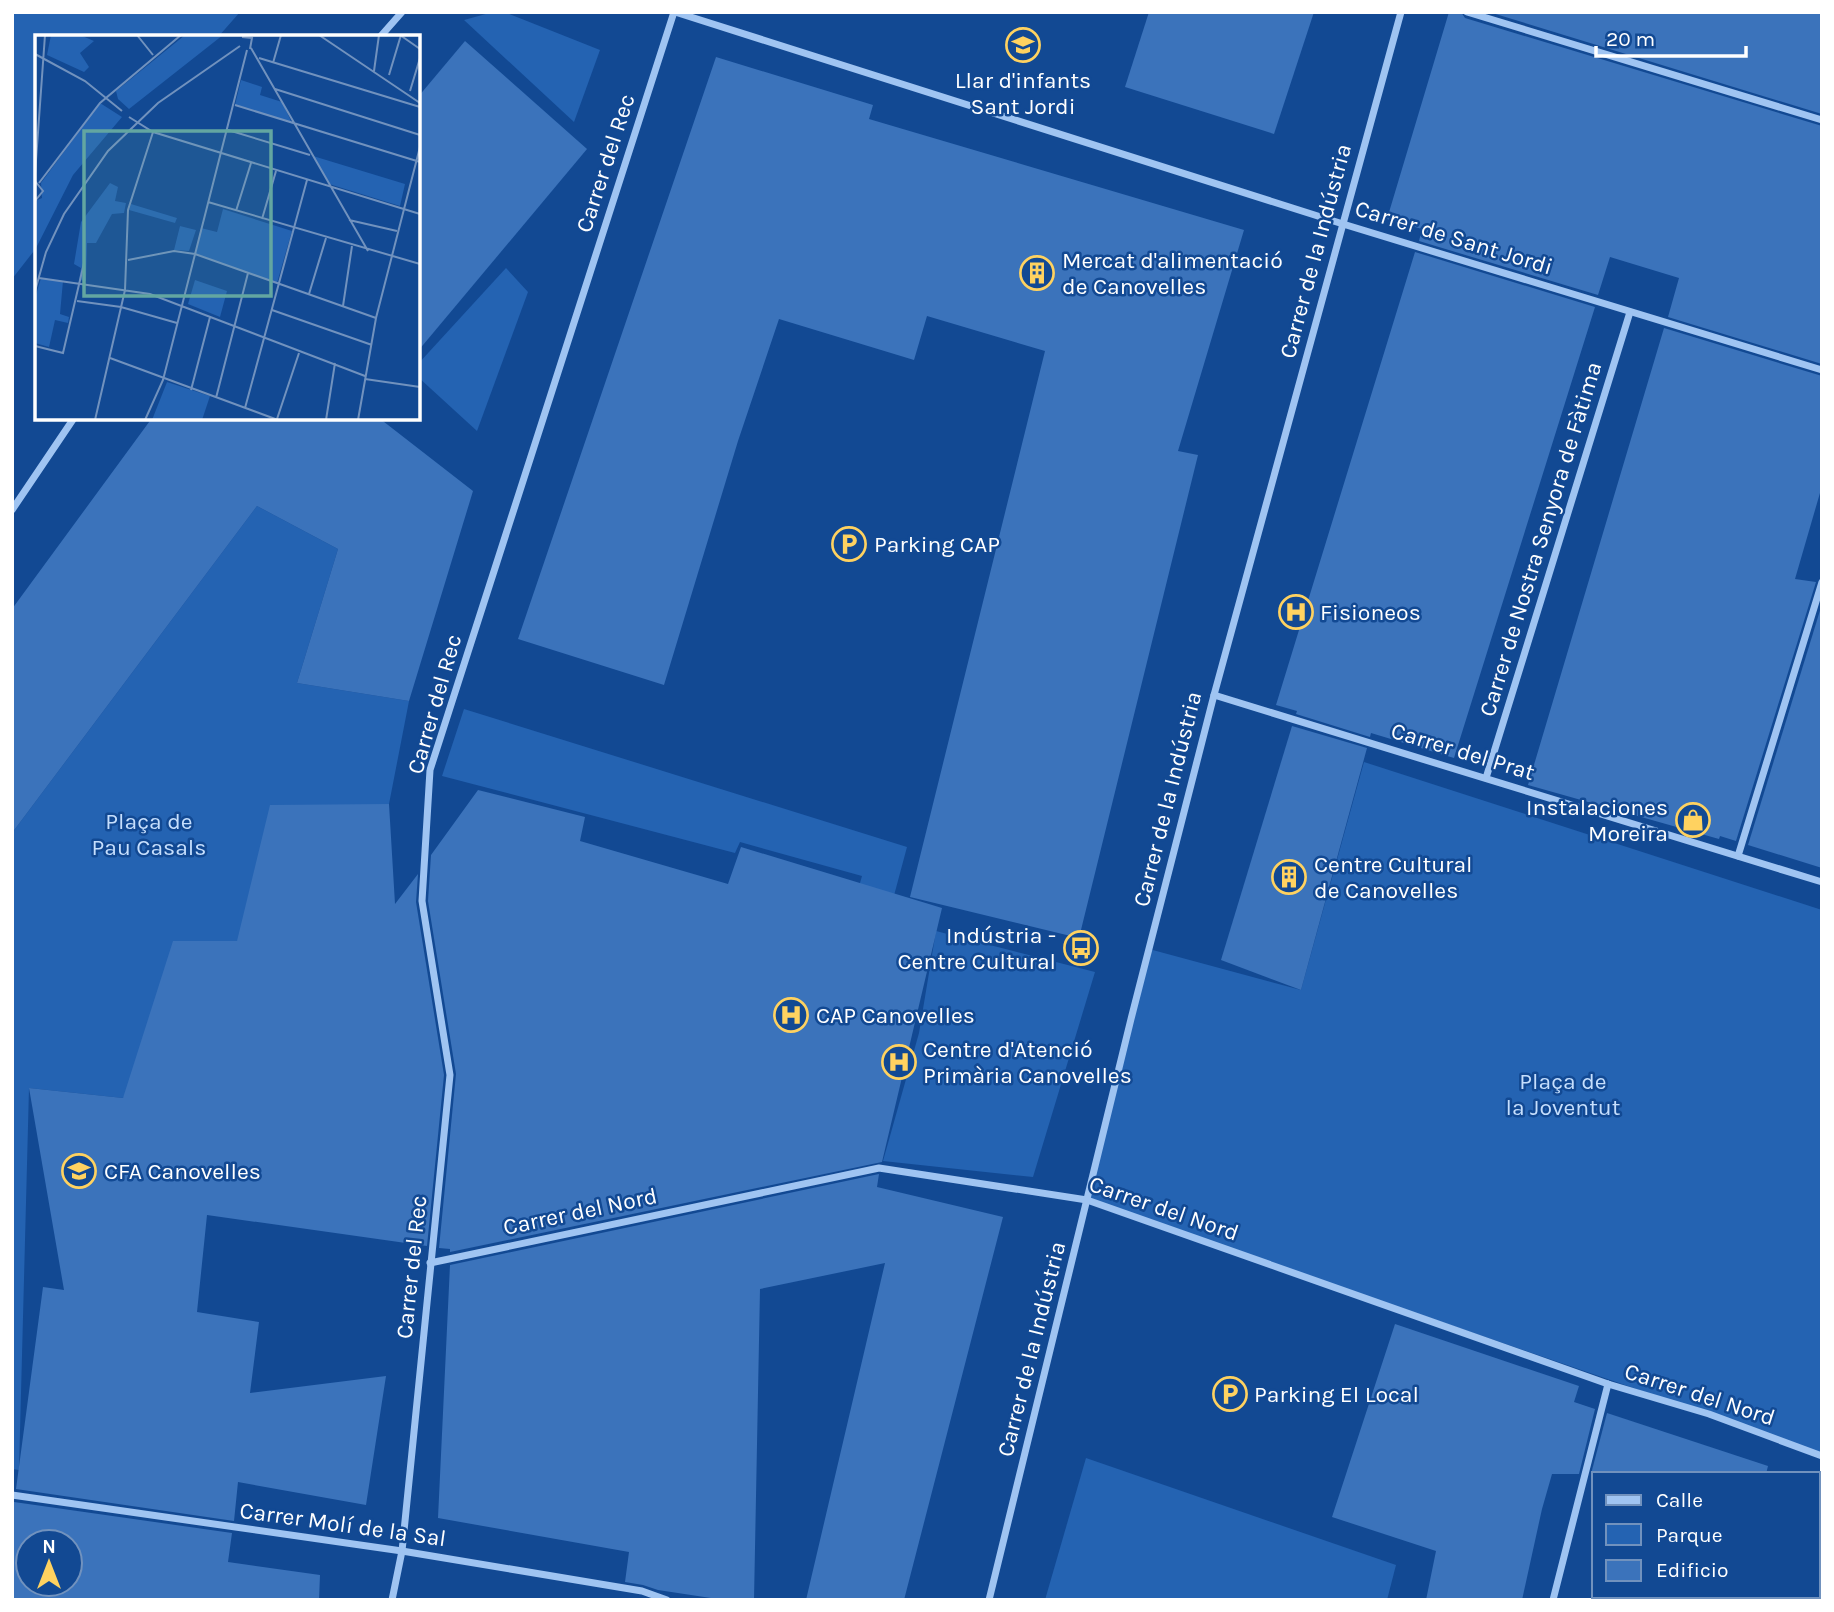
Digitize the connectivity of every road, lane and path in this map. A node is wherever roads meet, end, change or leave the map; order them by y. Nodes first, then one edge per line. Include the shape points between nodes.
1 (402, 12) edge
2 (675, 12) edge
3 (1401, 12) edge
4 (1467, 12) edge
5 (382, 35) edge
6 (1822, 120) edge
7 (1343, 224) junction
8 (1630, 312) junction
9 (1822, 370) edge
10 (73, 420) edge
11 (12, 510) edge
12 (1822, 582) edge
13 (1214, 695) junction
14 (1486, 778) junction
15 (1738, 856) junction
16 (1822, 882) edge
17 (1087, 1200) junction
18 (430, 1263) junction
19 (1608, 1384) junction
20 (1822, 1456) edge
21 (12, 1495) edge
22 (402, 1551) junction
23 (392, 1600) edge
24 (667, 1600) edge
25 (989, 1600) edge
26 (1552, 1600) edge

1 - 5 street
2 - 7 street, Carrer de Sant Jordi
2 - 18 street, Carrer del Rec via 430,770 422,901 450,1075
3 - 7 street, Carrer de la Indústria
4 - 6 street
7 - 8 street, Carrer de Sant Jordi
7 - 13 street, Carrer de la Indústria
8 - 9 street, Carrer de Sant Jordi
8 - 14 street, Carrer de Nostra Senyora de Fàtima
10 - 11 street
12 - 15 street
13 - 14 street, Carrer del Prat
13 - 17 street, Carrer de la Indústria
14 - 15 street, Carrer del Prat
15 - 16 street, Carrer del Prat
17 - 18 street, Carrer del Nord via 879,1168
17 - 19 street, Carrer del Nord
17 - 25 street, Carrer de la Indústria
18 - 22 street, Carrer del Rec
19 - 20 street, Carrer del Nord via 1709,1414
19 - 26 street
21 - 22 street, Carrer Molí de la Sal
22 - 23 street, Carrer del Rec
22 - 24 street, Carrer Molí de la Sal via 642,1591

